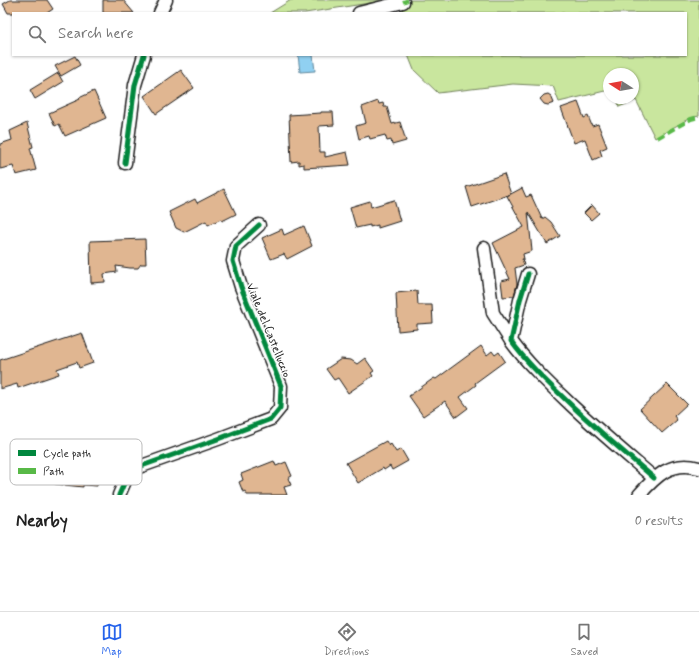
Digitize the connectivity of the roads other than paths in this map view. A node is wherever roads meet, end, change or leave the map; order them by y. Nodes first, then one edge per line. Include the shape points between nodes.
1 (166, 0) edge
2 (403, 2) dead end
3 (160, 12) edge
4 (363, 12) edge
5 (146, 56) edge
6 (125, 163) dead end
7 (260, 225) dead end
8 (484, 248) dead end
9 (528, 274) dead end
10 (511, 341) junction
11 (142, 466) edge
12 (699, 468) edge
13 (654, 478) junction
14 (123, 485) edge
15 (119, 495) edge
16 (639, 495) edge

1 - 3 street
2 - 4 street
5 - 6 street via 135,85
7 - 11 street, Viale del Castelluccio via 236,246 233,261 281,386 280,408 271,419
8 - 10 street via 493,314
9 - 10 street
10 - 13 street via 542,377 598,431
12 - 13 street via 682,465
13 - 16 street
14 - 15 street, Viale del Castelluccio

